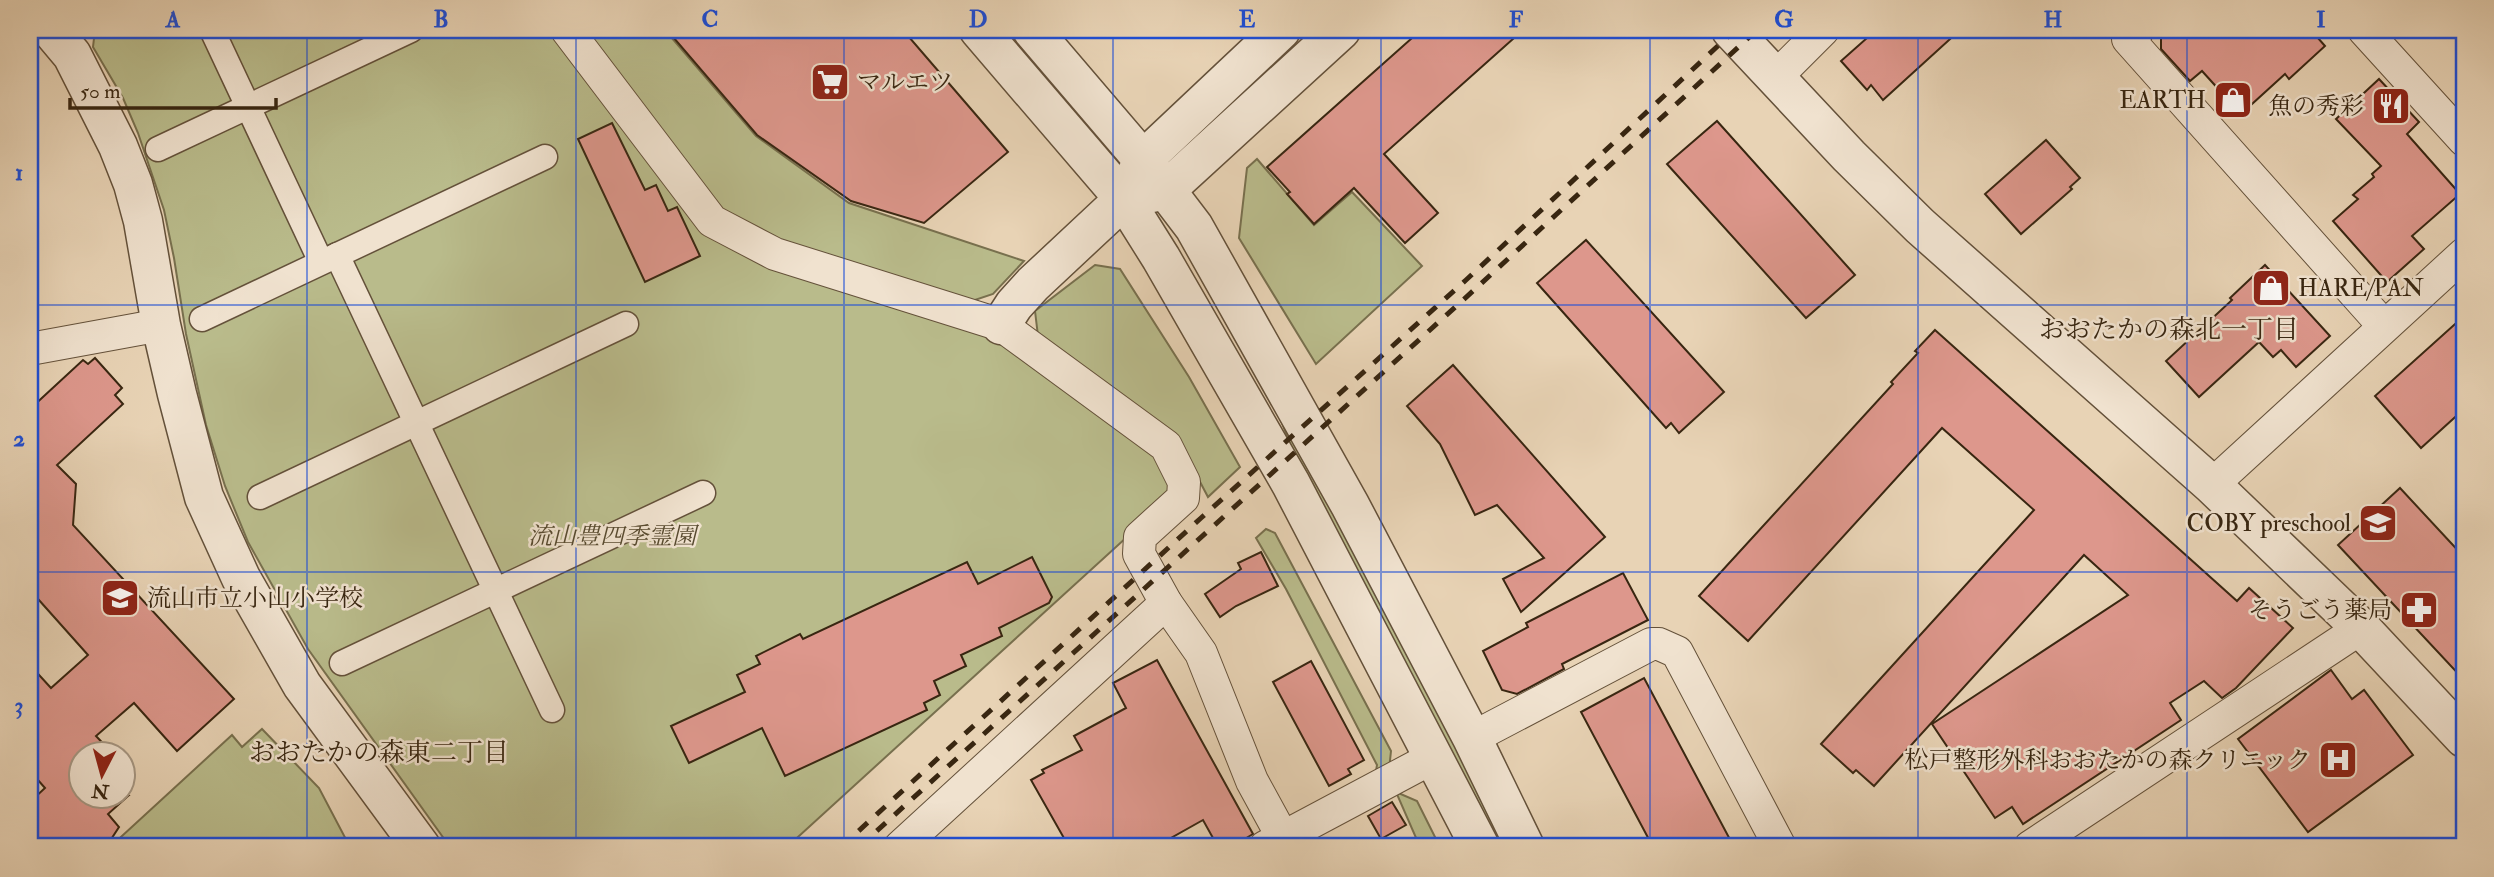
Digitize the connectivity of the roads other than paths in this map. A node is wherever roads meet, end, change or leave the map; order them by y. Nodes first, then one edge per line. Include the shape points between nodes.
1 (36, 30) edge
2 (51, 30) edge
3 (212, 30) edge
4 (411, 30) edge
5 (567, 30) edge
6 (979, 30) edge
7 (1032, 30) edge
8 (1281, 30) edge
9 (1340, 30) edge
10 (1731, 30) edge
11 (1823, 30) edge
12 (2138, 30) edge
13 (2364, 30) edge
14 (30, 35) edge
15 (1775, 78) junction
16 (250, 107) junction
17 (2464, 140) edge
18 (158, 149) dead end
19 (545, 157) dead end
20 (1143, 160) junction
21 (1166, 190) junction
22 (1124, 199) junction
23 (2464, 254) edge
24 (329, 258) junction
25 (202, 319) dead end
26 (626, 324) dead end
27 (1001, 325) junction
28 (161, 326) junction
29 (2384, 326) junction
30 (30, 349) edge
31 (417, 423) junction
32 (2212, 485) junction
33 (703, 492) dead end
34 (260, 497) dead end
35 (496, 589) junction
36 (1166, 603) junction
37 (2361, 628) junction
38 (342, 663) dead end
39 (552, 710) dead end
40 (2464, 737) edge
41 (1472, 738) junction
42 (1434, 757) junction
43 (1278, 844) edge
44 (421, 847) edge
45 (900, 847) edge
46 (1480, 847) edge
47 (1525, 847) edge
48 (1780, 847) edge
49 (2030, 847) edge

1 - 14 street
2 - 28 street via 72,55 133,184
3 - 16 street
4 - 16 street
5 - 27 street via 712,221 775,254
6 - 22 street
7 - 20 street
8 - 20 street
9 - 21 street
10 - 15 street
11 - 15 street
12 - 29 street via 2128,39
13 - 17 street
15 - 32 street via 1920,226
16 - 18 street
16 - 24 street
19 - 24 street
20 - 21 street
20 - 22 street
21 - 22 street
21 - 41 street via 1194,227 1288,391
22 - 27 street via 1033,284
22 - 42 street via 1291,484
23 - 29 street
24 - 25 street
24 - 31 street
26 - 31 street
27 - 36 street via 1166,446 1185,491 1140,537 1138,546
28 - 30 street
28 - 44 street via 204,497 241,578 302,685
29 - 32 street
31 - 34 street
31 - 35 street
32 - 37 street
33 - 35 street
35 - 38 street
35 - 39 street
36 - 43 street via 1200,653
36 - 45 street
37 - 40 street
37 - 49 street
41 - 47 street
41 - 48 street via 1651,644 1668,647 1677,652
42 - 43 street
42 - 46 street

